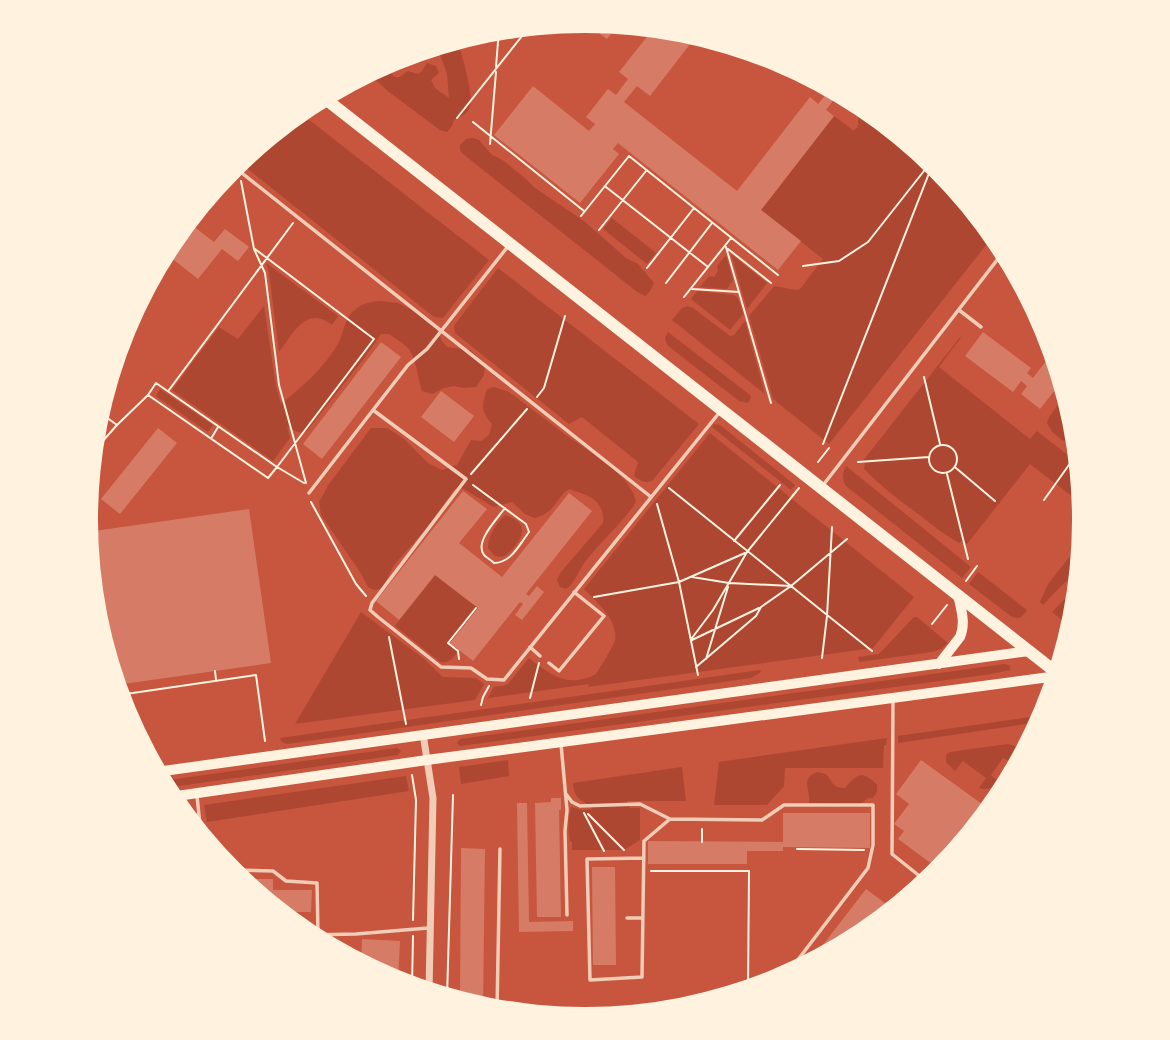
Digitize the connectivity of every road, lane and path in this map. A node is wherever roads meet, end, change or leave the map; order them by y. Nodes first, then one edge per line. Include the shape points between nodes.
1 (522, 37) edge
2 (498, 42) edge
3 (496, 70) junction
4 (332, 104) edge
5 (457, 118) dead end
6 (473, 122) dead end
7 (491, 136) junction
8 (490, 144) dead end
9 (647, 170) junction
10 (924, 172) edge
11 (243, 174) edge
12 (927, 174) edge
13 (240, 178) edge
14 (605, 186) junction
15 (623, 200) junction
16 (694, 208) junction
17 (585, 211) junction
18 (581, 216) dead end
19 (297, 217) junction
20 (713, 223) junction
21 (599, 230) dead end
22 (671, 237) junction
23 (732, 238) junction
24 (510, 243) junction
25 (726, 247) junction
26 (254, 249) junction
27 (690, 252) junction
28 (267, 258) junction
29 (997, 261) edge
30 (261, 265) junction
31 (803, 266) dead end
32 (708, 267) junction
33 (647, 268) dead end
34 (778, 275) dead end
35 (666, 283) dead end
36 (771, 283) dead end
37 (691, 289) junction
38 (739, 292) junction
39 (684, 297) dead end
40 (959, 310) junction
41 (565, 316) dead end
42 (981, 327) dead end
43 (441, 331) junction
44 (924, 377) dead end
45 (168, 391) junction
46 (148, 395) junction
47 (532, 403) junction
48 (771, 403) dead end
49 (722, 409) junction
50 (373, 410) junction
51 (109, 419) edge
52 (117, 425) junction
53 (219, 426) junction
54 (105, 438) edge
55 (211, 438) junction
56 (295, 443) junction
57 (823, 444) dead end
58 (940, 445) junction
59 (829, 448) dead end
60 (929, 457) junction
61 (818, 462) dead end
62 (858, 462) dead end
63 (1069, 465) edge
64 (276, 467) junction
65 (955, 467) junction
66 (947, 473) junction
67 (466, 480) junction
68 (662, 483) junction
69 (780, 485) dead end
70 (799, 488) dead end
71 (821, 488) junction
72 (309, 493) joint
73 (652, 495) junction
74 (1044, 500) dead end
75 (995, 501) dead end
76 (505, 508) junction
77 (832, 527) dead end
78 (847, 539) dead end
79 (734, 542) junction
80 (747, 552) junction
81 (832, 552) junction
82 (968, 559) dead end
83 (977, 566) dead end
84 (691, 577) junction
85 (966, 581) dead end
86 (678, 582) junction
87 (729, 583) junction
88 (791, 586) junction
89 (574, 592) junction
90 (958, 595) junction
91 (582, 599) junction
92 (372, 603) junction
93 (947, 606) dead end
94 (761, 607) junction
95 (475, 608) dead end
96 (827, 615) junction
97 (932, 624) dead end
98 (715, 628) junction
99 (390, 638) dead end
100 (1013, 639) junction
101 (691, 640) junction
102 (530, 647) junction
103 (872, 651) dead end
104 (1029, 651) junction
105 (540, 656) joint
106 (1000, 656) junction
107 (822, 658) dead end
108 (705, 660) junction
109 (549, 663) dead end
110 (939, 664) junction
111 (696, 667) junction
112 (1049, 667) edge
113 (459, 668) junction
114 (215, 671) dead end
115 (698, 675) dead end
116 (1046, 676) edge
117 (216, 680) junction
118 (487, 690) dead end
119 (130, 693) edge
120 (894, 697) junction
121 (530, 698) dead end
122 (481, 705) dead end
123 (404, 715) dead end
124 (423, 734) junction
125 (265, 741) dead end
126 (561, 742) junction
127 (427, 760) junction
128 (168, 770) edge
129 (197, 793) junction
130 (566, 794) junction
131 (184, 795) edge
132 (453, 795) dead end
133 (416, 800) dead end
134 (580, 806) junction
135 (199, 816) edge
136 (670, 819) junction
137 (702, 835) dead end
138 (702, 842) dead end
139 (500, 849) dead end
140 (797, 849) dead end
141 (872, 850) junction
142 (632, 858) junction
143 (643, 858) junction
144 (607, 859) junction
145 (248, 870) edge
146 (643, 871) junction
147 (918, 875) edge
148 (567, 915) dead end
149 (627, 918) dead end
150 (643, 918) junction
151 (318, 927) edge
152 (430, 928) junction
153 (413, 930) junction
154 (329, 934) edge
155 (800, 957) edge
156 (412, 975) edge
157 (748, 978) edge
158 (429, 981) edge
159 (447, 986) edge
160 (497, 998) edge

1 - 3 path
2 - 3 path
3 - 5 path
3 - 7 path
4 - 24 main road
6 - 7 path
7 - 8 path
7 - 17 path
9 - 14 path via 629,156
9 - 15 path
9 - 16 path
10 - 31 path via 868,242 839,261
11 - 19 lane
12 - 57 path
13 - 26 path
14 - 15 path
14 - 17 path
15 - 21 path
15 - 22 path
16 - 20 path
16 - 22 path
17 - 18 path
19 - 28 path
19 - 43 lane
20 - 23 path
20 - 27 path
22 - 27 path
22 - 33 path
23 - 25 path
23 - 34 path
24 - 43 lane
24 - 49 main road
25 - 32 path
25 - 36 path
25 - 38 path
26 - 28 path
26 - 30 path
27 - 32 path
27 - 35 path
28 - 30 path
28 - 56 path via 374,339
29 - 40 lane
30 - 45 path
30 - 56 path via 279,385
32 - 37 path
37 - 38 path
37 - 39 path
38 - 48 path
40 - 42 lane
40 - 71 lane
41 - 47 path via 544,388
43 - 47 lane
43 - 50 lane
44 - 58 path
45 - 46 path via 156,383
45 - 53 path
46 - 52 path
46 - 55 path
47 - 67 path
47 - 73 lane
49 - 68 lane
49 - 71 main road
50 - 67 lane
50 - 72 lane
51 - 52 path
52 - 54 path
53 - 55 path
53 - 64 path
55 - 64 path via 268,478
56 - 64 path
56 - 64 path via 306,484
58 - 60 path
58 - 65 path via 955,451
59 - 61 path
60 - 62 path
60 - 66 path via 934,470
63 - 74 path
65 - 66 path
65 - 75 path
66 - 82 path
67 - 76 path
67 - 92 lane
68 - 73 lane
68 - 79 path
69 - 79 path
70 - 80 path
71 - 90 main road
72 - 92 path via 356,584
73 - 86 path
73 - 89 lane
76 - 76 path via 481,546 494,563 509,558 529,532 526,524
77 - 81 path
78 - 81 path
79 - 80 path
80 - 84 path
80 - 87 path
80 - 88 path
81 - 88 path
81 - 96 path
83 - 85 path
84 - 86 path
84 - 87 path
86 - 91 path
86 - 101 path
87 - 88 path
87 - 98 path
87 - 101 path
88 - 94 path
88 - 96 path
89 - 91 lane
89 - 102 lane
90 - 100 main road
90 - 110 main road via 962,632
91 - 109 lane via 604,616 559,671
92 - 113 lane via 370,610 441,667
93 - 97 path
94 - 98 path
94 - 108 path
95 - 113 path via 448,643 458,652
96 - 103 path
96 - 107 path
98 - 101 path
98 - 108 path
99 - 123 path
100 - 104 main road
100 - 106 street
101 - 111 path
102 - 105 lane
102 - 113 lane via 504,680
104 - 106 main road
104 - 112 main road
105 - 121 path
106 - 110 main road
108 - 111 path
110 - 124 main road
111 - 115 path
114 - 117 path
116 - 120 main road
117 - 119 path
117 - 125 path via 256,675
118 - 122 path
120 - 126 main road
120 - 147 lane via 892,854
124 - 127 street
124 - 128 main road
126 - 127 main road
126 - 130 lane
127 - 129 main road
127 - 152 street via 433,798
129 - 131 main road
129 - 135 lane
130 - 134 lane
130 - 148 lane
132 - 159 path
133 - 153 path
134 - 136 lane via 640,804
134 - 142 path
134 - 144 path
136 - 141 lane via 762,820 784,805 873,805
136 - 143 lane via 644,841
137 - 138 path
139 - 160 lane
140 - 141 path
141 - 155 lane via 868,868
142 - 143 lane
142 - 144 lane
143 - 146 lane
144 - 150 lane via 587,859 590,980 642,977
145 - 151 lane via 273,871 286,881 317,883
146 - 150 lane
146 - 157 path via 749,871
149 - 150 lane
152 - 153 lane
152 - 158 street
153 - 154 lane
153 - 156 path

